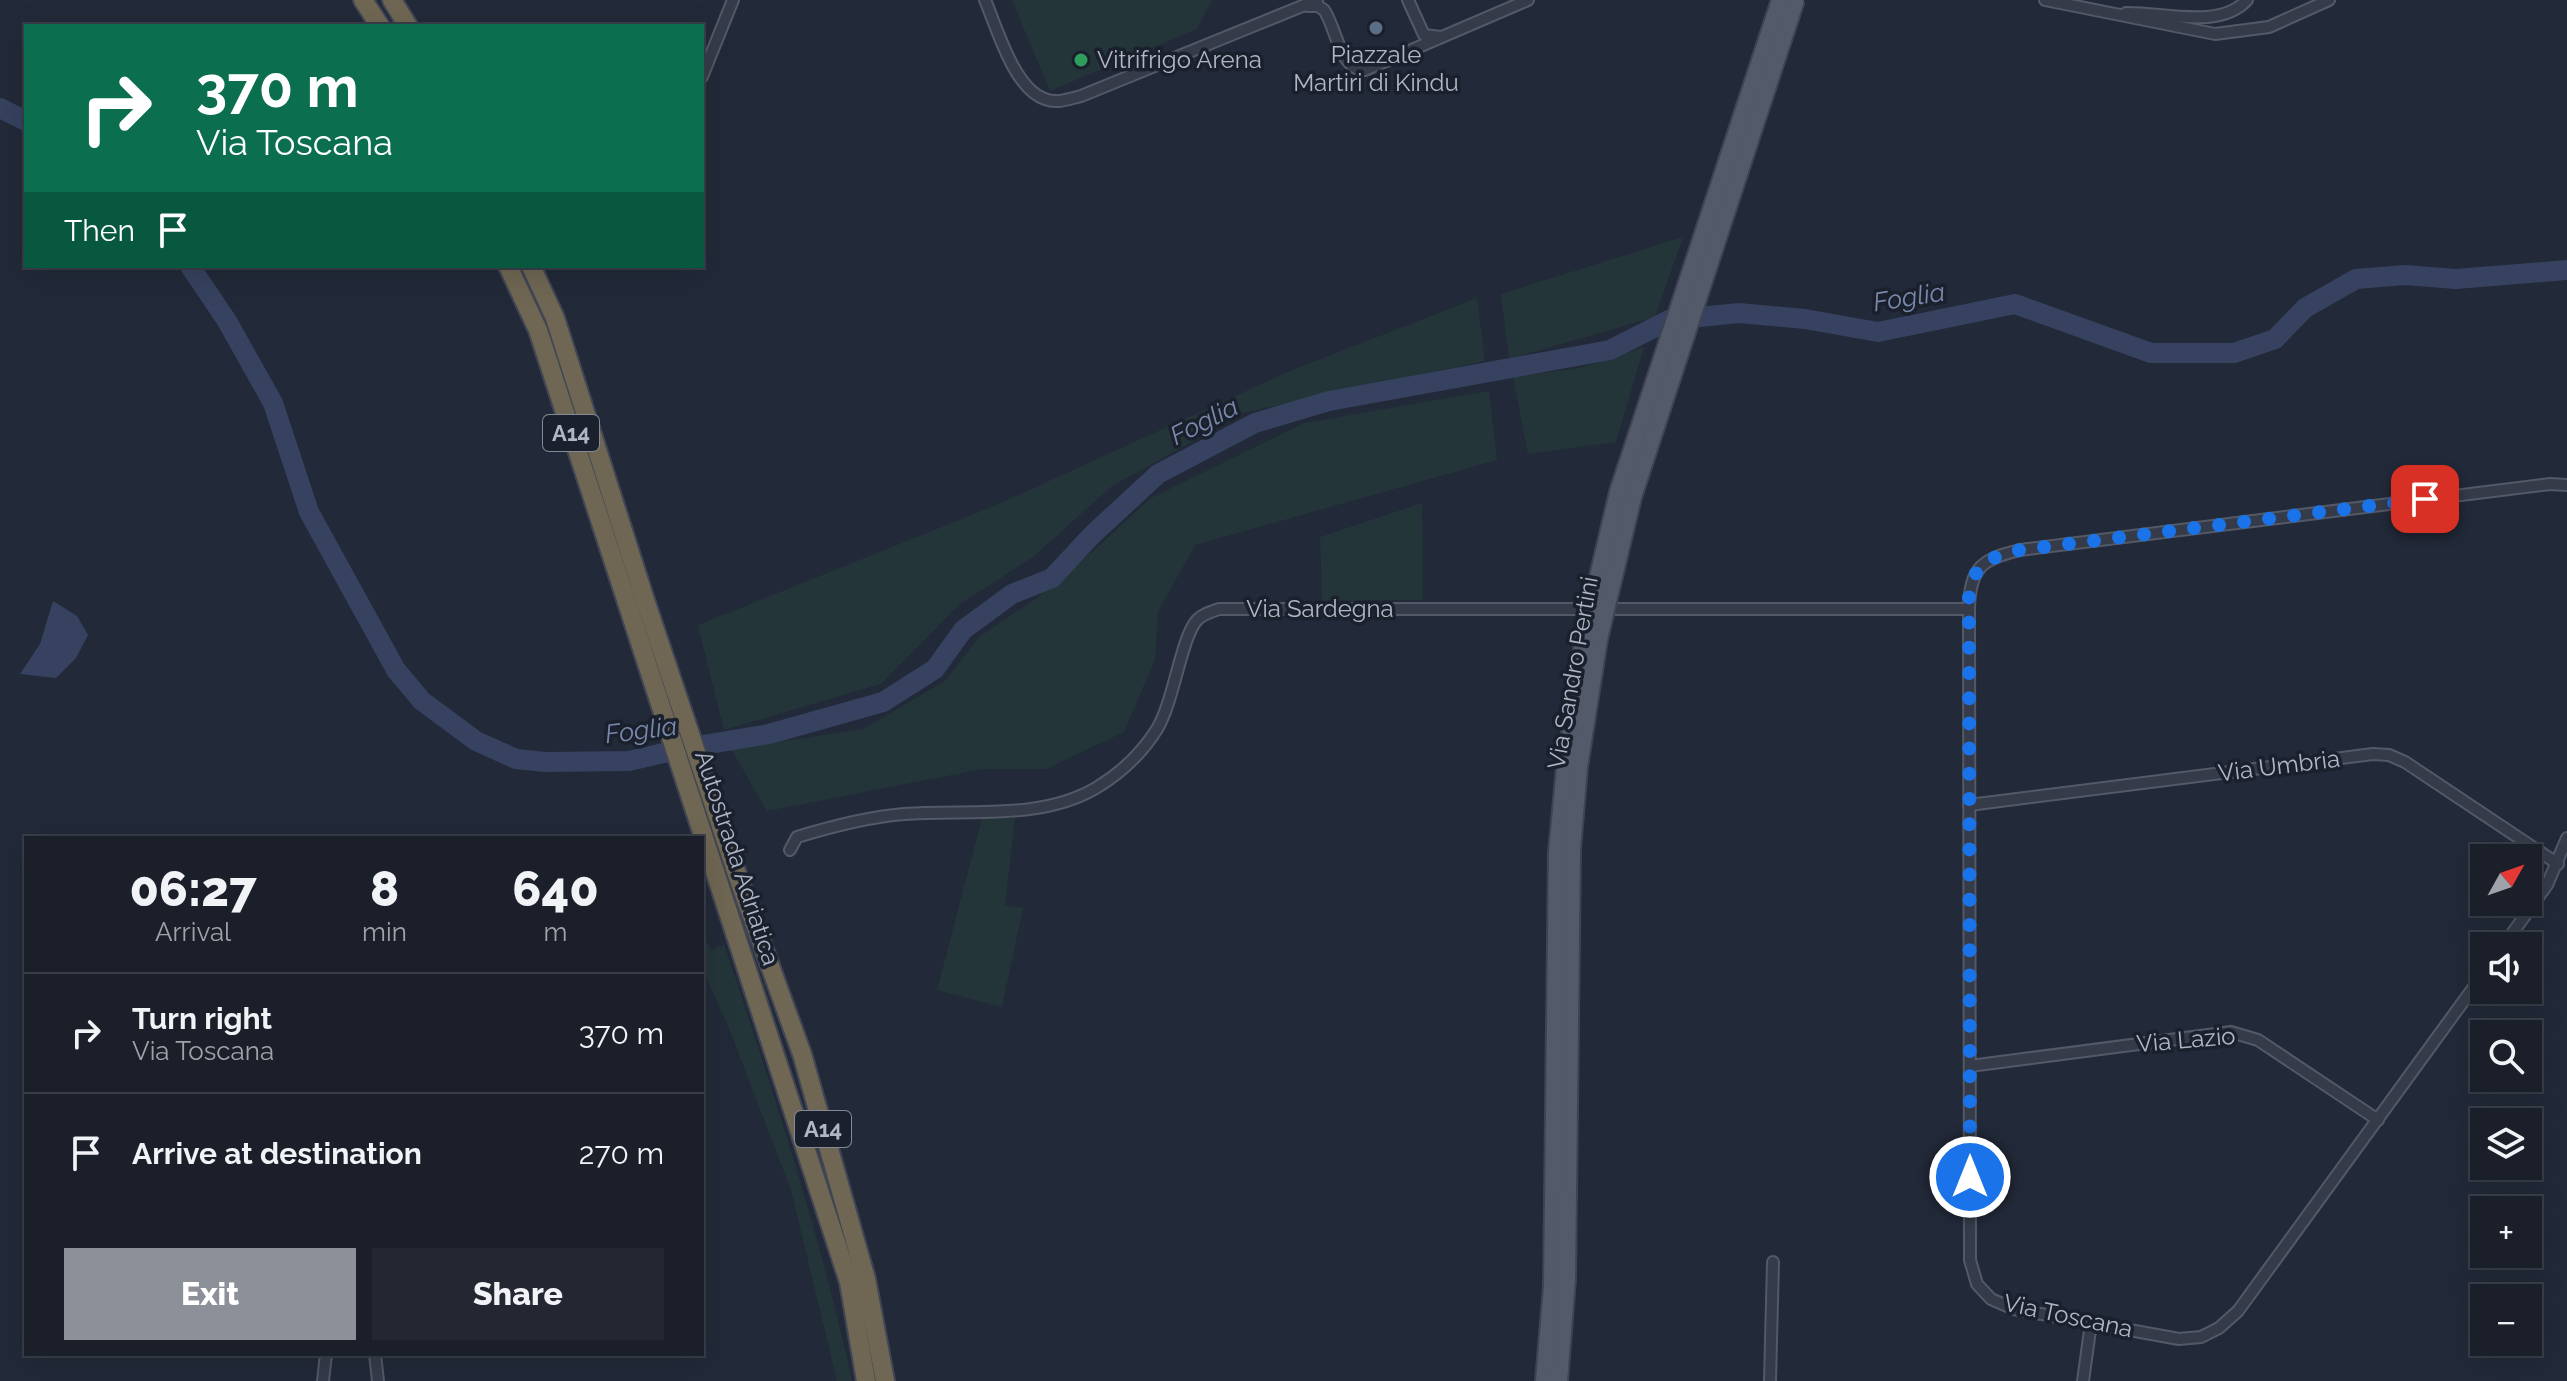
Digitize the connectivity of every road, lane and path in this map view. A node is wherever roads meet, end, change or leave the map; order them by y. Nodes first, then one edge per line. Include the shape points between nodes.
1 (363, 0) edge
2 (392, 0) edge
3 (733, 0) edge
4 (985, 0) edge
5 (1317, 0) edge
6 (1408, 0) edge
7 (1528, 0) edge
8 (1780, 0) edge
9 (1796, 0) edge
10 (2045, 0) edge
11 (2247, 0) edge
12 (2305, 0) edge
13 (2329, 0) edge
14 (1302, 6) junction
15 (2108, 13) junction
16 (2298, 13) junction
17 (379, 24) edge
18 (407, 24) edge
19 (1443, 38) junction
20 (704, 72) edge
21 (509, 268) edge
22 (532, 268) edge
23 (2567, 485) edge
24 (635, 602) junction
25 (1969, 609) junction
26 (1592, 638) junction
27 (1969, 805) junction
28 (2567, 838) edge
29 (790, 850) dead end
30 (2558, 864) junction
31 (731, 886) junction
32 (2513, 932) edge
33 (2470, 992) edge
34 (1970, 1066) junction
35 (2378, 1120) junction
36 (1773, 1262) dead end
37 (2091, 1323) junction
38 (326, 1356) edge
39 (375, 1356) edge
40 (323, 1381) edge
41 (378, 1381) edge
42 (866, 1381) edge
43 (885, 1381) edge
44 (1544, 1381) edge
45 (1559, 1381) edge
46 (1770, 1381) edge
47 (2083, 1381) edge

1 - 17 highway
2 - 18 highway
3 - 20 street
4 - 14 street via 1021,80 1032,92 1061,102
5 - 14 street
6 - 19 street via 1424,35
7 - 19 street
8 - 26 main road, Via Sandro Pertini, bridge via 1618,492
9 - 26 main road, Via Sandro Pertini, bridge
10 - 15 street
11 - 15 street via 2225,14 2204,18
12 - 16 street
13 - 16 street
14 - 19 street via 1324,10 1346,59 1358,71
15 - 16 street via 2215,34 2269,27
21 - 24 highway, Autostrada Adriatica / A14 via 538,330
22 - 24 highway, Autostrada Adriatica / A14 via 555,318
23 - 25 street, Via Toscana via 2020,550 1981,564 1973,577
24 - 31 highway, Autostrada Adriatica / A14
25 - 27 street, Via Toscana
25 - 29 street, Via Sardegna via 1219,609 1198,619 1191,629 1159,727 1139,754 1094,789 1023,810 854,820 797,837
26 - 44 main road, Via Sandro Pertini via 1565,768 1557,852 1552,1287
26 - 45 main road, Via Sandro Pertini via 1572,849 1567,1279
27 - 30 street, Via Umbria via 2389,755
27 - 34 street, Via Toscana
28 - 30 street
30 - 32 street
31 - 42 highway, Autostrada Adriatica / A14 via 849,1282
31 - 43 highway, Autostrada Adriatica / A14 via 806,1069 866,1279
33 - 35 street, Via Toscana
34 - 35 street, Via Lazio via 2231,1032 2258,1040
34 - 37 street, Via Toscana via 1970,1260 1977,1284 1991,1299 2014,1309
35 - 37 street, Via Toscana via 2238,1311 2219,1328 2179,1339
36 - 46 street
37 - 47 street
38 - 40 street
39 - 41 street

